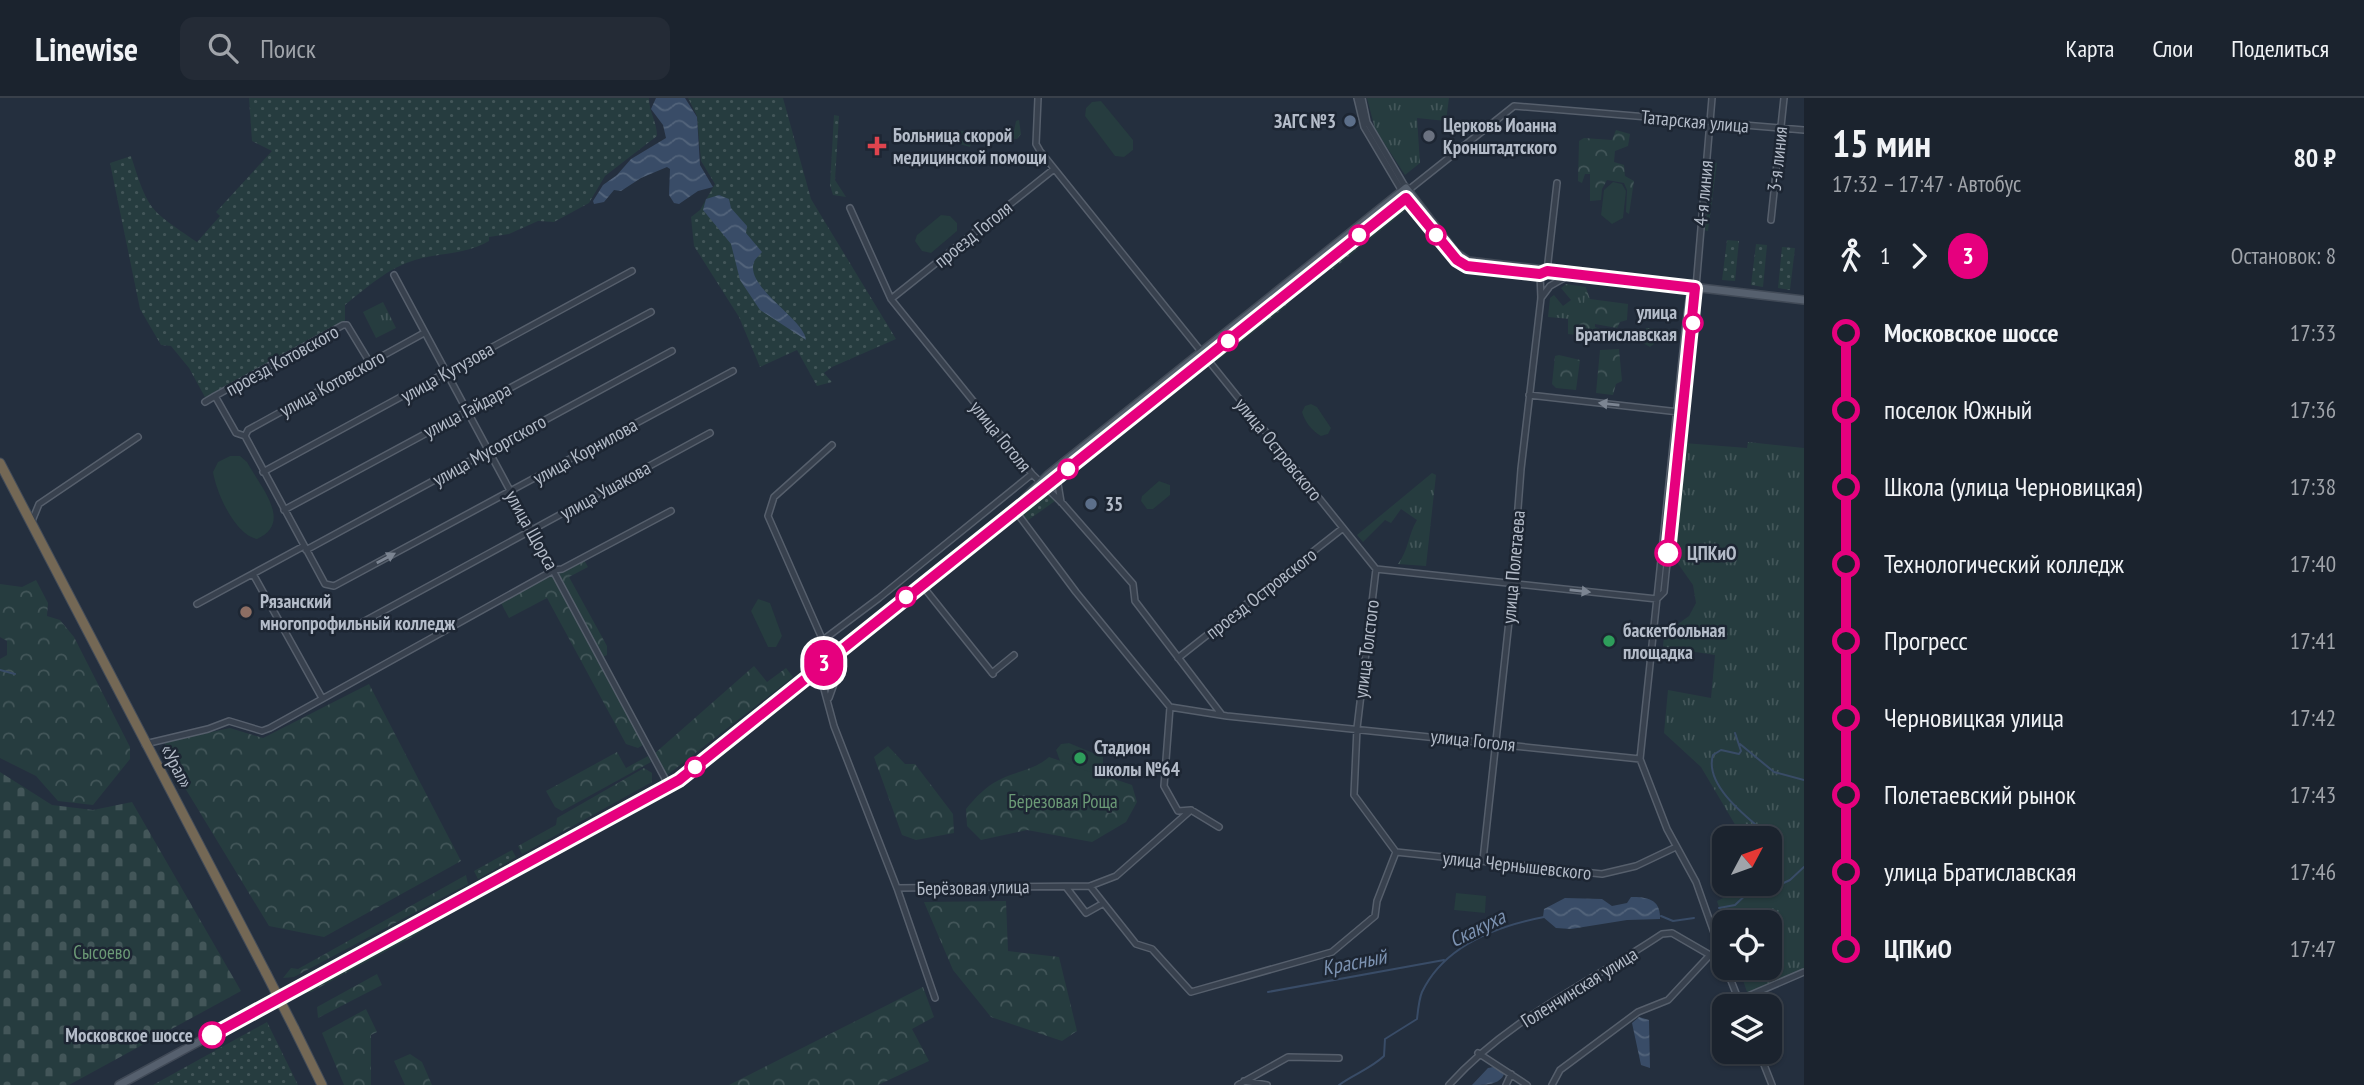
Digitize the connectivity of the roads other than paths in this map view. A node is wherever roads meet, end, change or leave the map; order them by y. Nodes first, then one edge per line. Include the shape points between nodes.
1 (1038, 98) edge
2 (1357, 98) edge
3 (1362, 98) edge
4 (1562, 98) edge
5 (1712, 98) edge
6 (1784, 98) edge
7 (1560, 108) junction
8 (1710, 122) junction
9 (1780, 128) junction
10 (1804, 130) edge
11 (1054, 169) junction
12 (1556, 183) dead end
13 (1407, 192) junction
14 (850, 208) dead end
15 (1771, 220) dead end
16 (632, 271) dead end
17 (1543, 272) junction
18 (394, 275) dead end
19 (1564, 278) junction
20 (1693, 291) junction
21 (1541, 298) junction
22 (891, 299) junction
23 (1804, 302) edge
24 (652, 312) dead end
25 (424, 333) junction
26 (672, 351) dead end
27 (1203, 356) junction
28 (369, 363) junction
29 (733, 370) dead end
30 (446, 373) junction
31 (1529, 395) junction
32 (215, 397) junction
33 (205, 401) dead end
34 (466, 411) junction
35 (1680, 412) junction
36 (710, 433) dead end
37 (245, 436) junction
38 (138, 437) dead end
39 (832, 445) dead end
40 (488, 451) junction
41 (0, 463) edge
42 (264, 472) junction
43 (1032, 474) junction
44 (1057, 478) junction
45 (1042, 485) junction
46 (510, 491) junction
47 (1061, 502) junction
48 (39, 504) junction
49 (21, 505) junction
50 (1014, 509) junction
51 (284, 510) junction
52 (671, 511) dead end
53 (31, 524) junction
54 (1343, 528) junction
55 (532, 530) junction
56 (305, 548) junction
57 (1376, 569) junction
58 (554, 570) junction
59 (253, 574) junction
60 (1512, 583) junction
61 (921, 584) junction
62 (1657, 599) junction
63 (197, 604) dead end
64 (352, 628) dead end
65 (823, 640) junction
66 (1014, 655) dead end
67 (830, 658) junction
68 (1178, 658) junction
69 (818, 667) junction
70 (322, 698) junction
71 (829, 698) junction
72 (1170, 707) junction
73 (1222, 715) junction
74 (1357, 728) junction
75 (1496, 742) junction
76 (145, 744) junction
77 (1640, 759) junction
78 (669, 786) junction
79 (1191, 810) junction
80 (1219, 827) dead end
81 (1676, 847) junction
82 (1395, 852) junction
83 (1483, 860) junction
84 (1090, 886) junction
85 (1066, 887) junction
86 (897, 888) junction
87 (1102, 904) junction
88 (1712, 929) edge
89 (1710, 955) joint
90 (1804, 972) edge
91 (1759, 994) edge
92 (935, 998) dead end
93 (1479, 1053) junction
94 (1339, 1058) dead end
95 (1764, 1064) edge
96 (1511, 1074) junction
97 (1241, 1083) edge
98 (119, 1085) edge
99 (322, 1085) edge
100 (1267, 1085) edge
101 (1449, 1085) edge
102 (1506, 1085) edge
103 (1527, 1085) edge
104 (1552, 1085) edge
105 (1772, 1085) edge

1 - 11 street, улица Островского via 1036,144
2 - 13 street via 1364,127
3 - 13 street via 1370,129
4 - 7 street
5 - 8 street, 4-я линия
6 - 9 street, 3-я линия
7 - 8 street, Татарская улица
7 - 13 street, Татарская улица via 1514,106
8 - 9 street, Татарская улица
8 - 20 street, 4-я линия
9 - 10 street, Татарская улица
9 - 15 street, 3-я линия
11 - 22 street, проезд Гоголя
11 - 27 street, улица Островского
12 - 17 street, улица Полетаева
13 - 17 main road via 1464,260
13 - 17 main road via 1461,263
13 - 27 main road
14 - 22 street, улица Гоголя
16 - 30 street, улица Кутузова
17 - 19 main road
17 - 20 main road
17 - 21 street, улица Полетаева
18 - 25 street, улица Щорса
19 - 20 main road
19 - 21 street
20 - 23 main road
20 - 35 street, 4-я линия
21 - 31 street, улица Полетаева
22 - 43 street, улица Гоголя
24 - 34 street, улица Гайдара
25 - 28 street, улица Котовского
25 - 30 street, улица Щорса
26 - 40 street, улица Мусоргского
27 - 44 main road
27 - 45 main road
27 - 54 street, улица Островского
28 - 32 street, проезд Котовского via 343,325
28 - 37 street, улица Котовского via 248,430
29 - 46 street, улица Корнилова
30 - 34 street, улица Щорса
30 - 42 street, улица Кутузова
35 -> 31 street
31 - 60 street, улица Полетаева
32 - 33 street
32 - 37 street via 236,433
34 - 40 street, улица Щорса
34 - 51 street, улица Гайдара
35 - 62 street, 4-я линия via 1664,592
36 - 55 street, улица Ушакова
37 - 42 street
38 - 48 street
39 - 65 street via 775,497 768,516
40 - 46 street, улица Щорса
40 - 56 street, улица Мусоргского
41 - 49 highway, «Урал»
42 - 51 street
43 - 45 street, улица Гоголя
43 - 65 street
44 - 45 main road
44 - 47 street
45 - 47 street, улица Гоголя
45 - 50 main road
46 - 55 street, улица Щорса
56 -> 46 street, улица Корнилова via 325,584 334,586
47 - 68 street, улица Гоголя via 1133,584 1135,601
48 - 49 street
48 - 53 street
49 - 53 highway, «Урал»
50 - 61 main road
50 - 72 street
51 - 56 street
52 - 58 street
53 - 76 highway, «Урал»
54 - 57 street, улица Островского
54 - 68 street, проезд Островского
55 - 58 street, улица Щорса
55 - 64 street, улица Ушакова
56 - 59 street, улица Мусоргского
57 - 60 street
57 - 74 street, улица Толстого
58 - 70 street
58 - 78 street, улица Щорса
59 - 63 street, улица Мусоргского
59 - 70 street
60 -> 62 street
60 - 75 street, улица Полетаева
61 - 66 street via 993,674
61 - 67 main road
62 - 77 street, 4-я линия
65 - 67 street
67 - 69 main road
67 - 71 street, Берёзовая улица via 834,684
68 - 73 street, улица Гоголя
69 - 71 street, Берёзовая улица
69 - 78 main road
70 - 76 street via 262,731 229,721
71 - 86 street, Берёзовая улица via 834,726
72 - 73 street, улица Гоголя
72 - 79 street via 1164,786 1178,811
73 - 74 street, улица Гоголя
74 - 75 street, улица Гоголя
74 - 82 street, улица Толстого via 1353,794
75 - 77 street, улица Гоголя
75 - 83 street, улица Полетаева
76 - 99 highway, «Урал», bridge
77 - 81 street
78 - 98 main road
79 - 80 street
79 - 84 street, Берёзовая улица via 1116,876
81 - 83 street, улица Чернышевского via 1636,866 1602,874
81 - 88 street via 1696,882
82 - 83 street, улица Чернышевского
82 - 87 street via 1375,916 1332,953 1191,992 1152,948 1136,944
84 - 85 street, Берёзовая улица
84 - 87 street
85 - 86 street, Берёзовая улица
85 - 87 street via 1086,914
86 - 92 street
89 - 93 street, Голенчинская улица via 1672,933 1662,934
89 - 104 street via 1668,1000 1638,1012 1560,1070
90 - 91 street
93 - 96 street
93 - 101 street, Голенчинская улица
94 - 97 street via 1288,1057
95 - 105 street
96 - 102 street
96 - 103 street
97 - 100 street

